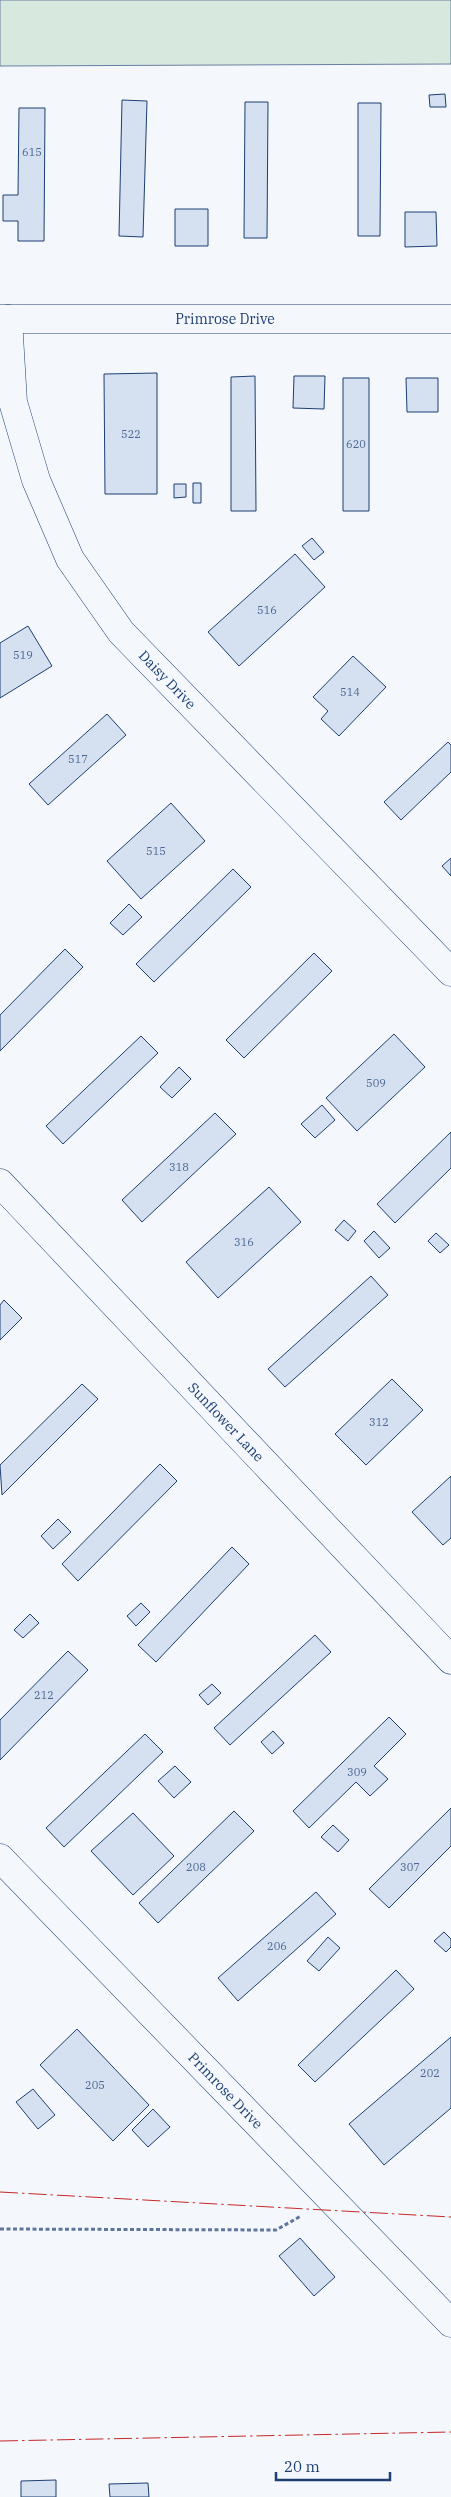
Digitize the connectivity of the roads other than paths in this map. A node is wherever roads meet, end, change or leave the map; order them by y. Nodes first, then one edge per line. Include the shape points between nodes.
1 (4, 319) edge
2 (451, 319) edge
3 (451, 972) edge
4 (0, 1183) edge
5 (451, 1660) edge
6 (3, 1866) edge
7 (451, 2323) edge

1 - 2 street, Primrose Drive
1 - 3 street, Daisy Drive via 13,402 36,480 70,559 121,632
4 - 5 street, Sunflower Lane
6 - 7 street, Primrose Drive

